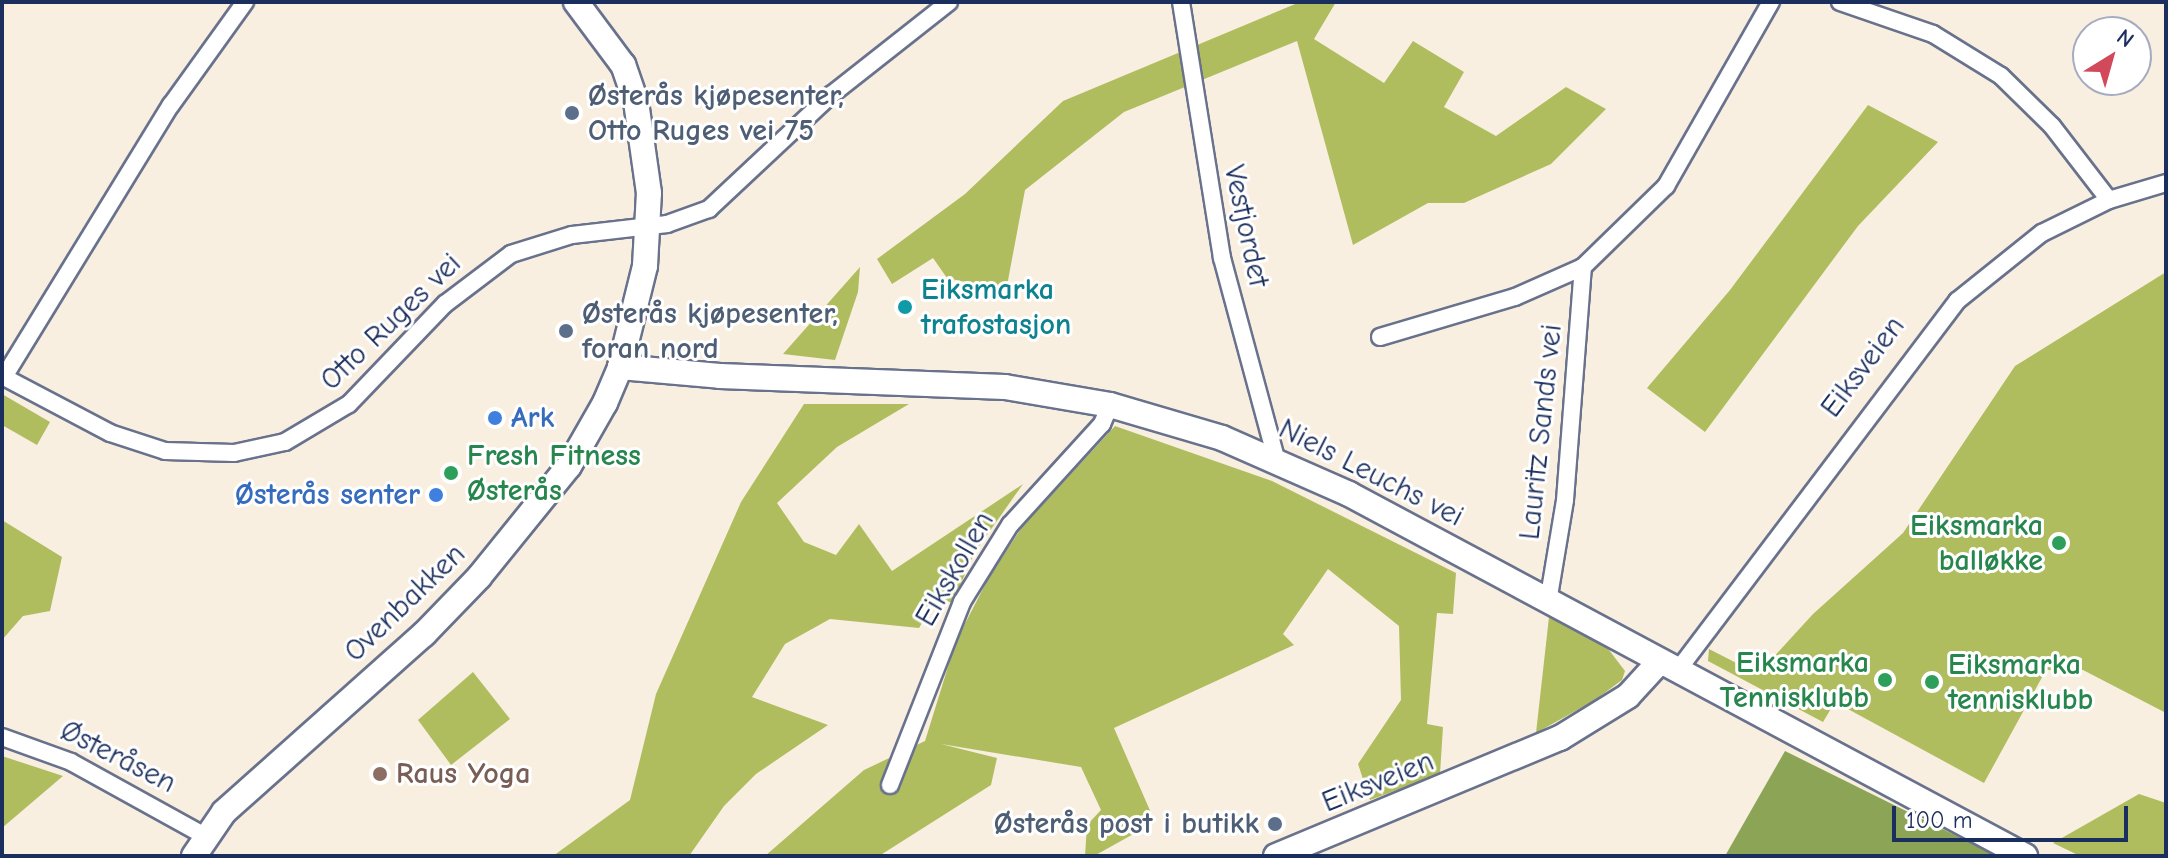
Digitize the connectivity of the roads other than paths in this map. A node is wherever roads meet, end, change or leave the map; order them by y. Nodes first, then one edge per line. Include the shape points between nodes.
1 (245, 2) edge
2 (576, 2) edge
3 (949, 2) edge
4 (1181, 2) edge
5 (1771, 2) edge
6 (1840, 2) edge
7 (2166, 183) edge
8 (2109, 200) junction
9 (649, 227) junction
10 (1583, 267) junction
11 (1380, 337) dead end
12 (620, 367) junction
13 (3, 377) edge
14 (1110, 405) junction
15 (1276, 458) junction
16 (1548, 602) junction
17 (1669, 666) junction
18 (2, 737) edge
19 (890, 785) dead end
20 (199, 846) edge
21 (1276, 856) edge
22 (2025, 856) edge

1 - 13 street via 179,93
2 - 9 street, Ovenbakken via 623,65 636,102 645,144
3 - 9 street, Otto Ruges vei via 831,95 709,209
4 - 15 street, Vestjordet via 1222,258
5 - 10 street, Lauritz Sands vei via 1666,186
6 - 8 street via 1933,34 1991,68 2052,126
7 - 8 street, Eiksveien
8 - 17 street, Eiksveien via 2027,242 1957,301
9 - 12 street, Ovenbakken
9 - 13 street, Otto Ruges vei via 572,235 511,254 445,304 338,413 308,432 260,449 192,453 139,443
10 - 11 street, Lauritz Sands vei via 1515,297
10 - 16 street, Lauritz Sands vei via 1565,500
12 - 14 street, Niels Leuchs vei via 720,376 955,382
12 - 20 street, Ovenbakken via 576,455 504,549 424,634 224,812
14 - 15 street, Niels Leuchs vei
14 - 19 street, Eikskollen via 1102,424 1010,525 962,602
15 - 16 street, Niels Leuchs vei
16 - 17 street, Niels Leuchs vei
17 - 21 street, Eiksveien via 1560,738
17 - 22 street, Niels Leuchs vei
18 - 20 street, Østeråsen via 71,762

